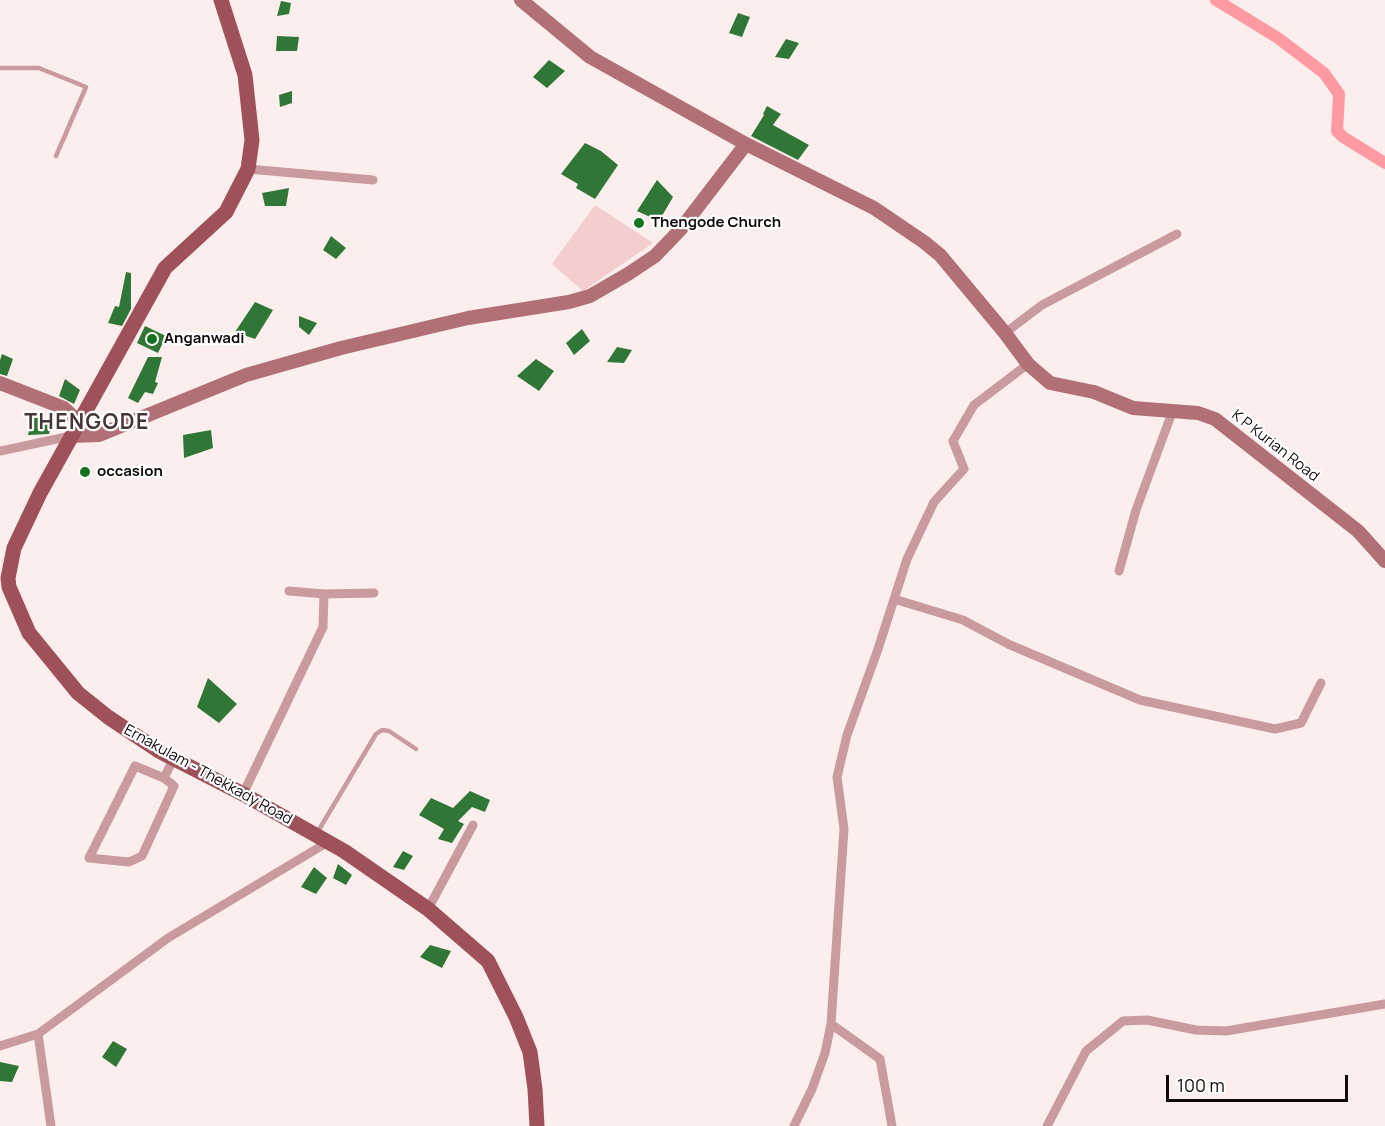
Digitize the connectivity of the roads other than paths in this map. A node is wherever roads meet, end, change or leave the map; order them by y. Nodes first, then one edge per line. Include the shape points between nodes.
1 (221, 0) edge
2 (521, 0) edge
3 (0, 68) edge
4 (746, 144) junction
5 (56, 156) dead end
6 (248, 169) junction
7 (373, 180) dead end
8 (1176, 234) dead end
9 (1005, 333) junction
10 (1028, 364) junction
11 (0, 383) edge
12 (1173, 410) junction
13 (79, 422) junction
14 (71, 436) junction
15 (0, 451) edge
16 (1385, 561) edge
17 (0, 563) edge
18 (1119, 571) dead end
19 (7, 582) junction
20 (289, 591) dead end
21 (374, 593) dead end
22 (324, 594) junction
23 (894, 599) junction
24 (1321, 683) dead end
25 (416, 749) dead end
26 (174, 758) junction
27 (164, 778) junction
28 (243, 794) junction
29 (473, 825) dead end
30 (322, 838) junction
31 (428, 909) junction
32 (1385, 1004) edge
33 (831, 1024) junction
34 (38, 1034) junction
35 (0, 1046) edge
36 (51, 1126) edge
37 (537, 1126) edge
38 (794, 1126) edge
39 (891, 1126) edge
40 (1047, 1126) edge

1 - 6 main road, Ernakulam - Thekkady Road via 245,75 252,140
2 - 4 street, K P Kurian Road via 590,57
3 - 5 lane via 39,68 86,87
4 - 9 street, K P Kurian Road via 874,208 924,242 940,255
4 - 14 street via 680,230 655,256 590,296 468,318 341,348 246,375 99,435
6 - 7 street
6 - 13 main road, Ernakulam - Thekkady Road via 226,212 165,268
8 - 9 street via 1042,305
9 - 10 street, K P Kurian Road
10 - 12 street, K P Kurian Road via 1050,384 1094,392 1134,408
10 - 23 street via 974,405 953,441 964,469 934,502 907,559
11 - 13 street via 64,408
12 - 16 street, K P Kurian Road via 1215,419 1358,531
12 - 18 street via 1136,510
13 - 14 main road, Ernakulam - Thekkady Road
14 - 15 street
14 - 19 main road, Ernakulam - Thekkady Road via 14,548
17 - 19 street
19 - 26 main road, Ernakulam - Thekkady Road via 29,633 78,693 108,717
20 - 22 street
21 - 22 street
22 - 28 street via 322,627
23 - 24 street via 963,620 1008,644 1140,700 1275,729 1301,723
23 - 33 street via 847,735 837,777 844,828
25 - 30 lane via 389,731 376,734
26 - 27 street
26 - 28 main road, Ernakulam - Thekkady Road
27 - 27 street via 174,786 142,856 129,862 89,858 135,766
28 - 30 main road, Ernakulam - Thekkady Road
29 - 31 street
30 - 31 main road, Ernakulam - Thekkady Road
30 - 34 street via 168,938
31 - 37 main road, Ernakulam - Thekkady Road via 488,961 493,970 530,1052
32 - 40 street via 1226,1031 1196,1030 1147,1020 1123,1021 1086,1051
33 - 38 street via 812,1089
33 - 39 street via 880,1059
34 - 35 street
34 - 36 street

